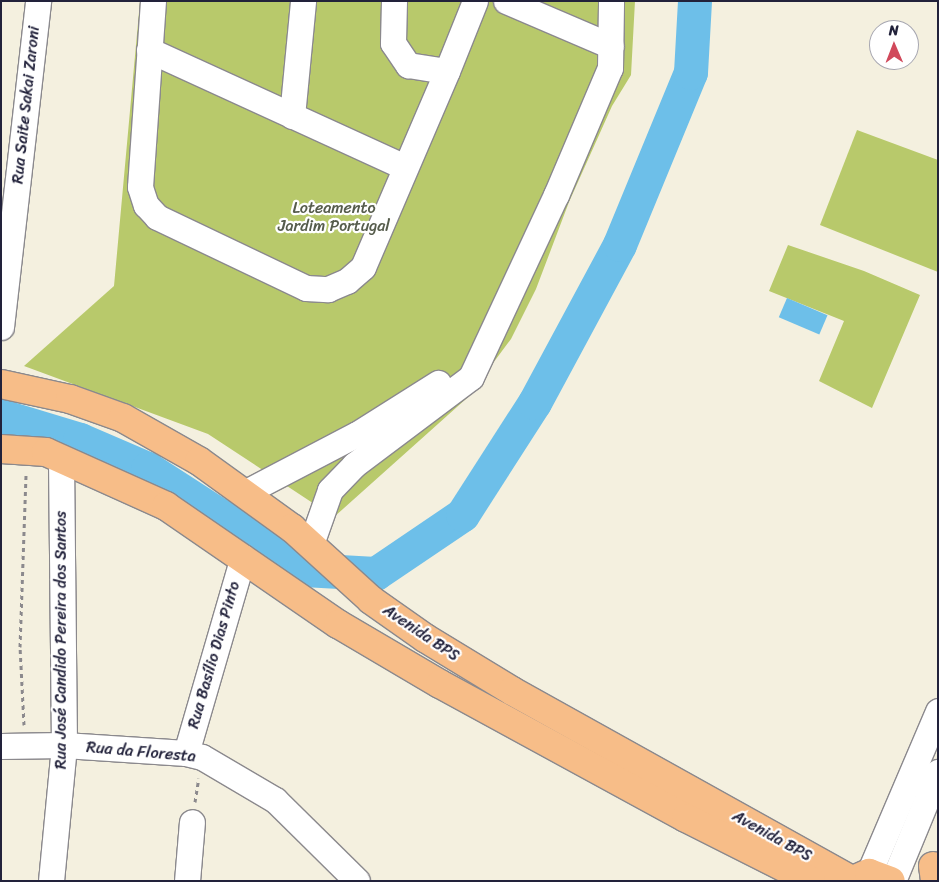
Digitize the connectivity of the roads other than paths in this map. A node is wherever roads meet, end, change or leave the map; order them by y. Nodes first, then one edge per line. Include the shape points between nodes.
1 (38, 1) edge
2 (153, 1) edge
3 (304, 1) edge
4 (394, 1) edge
5 (611, 1) edge
6 (508, 2) edge
7 (474, 6) edge
8 (611, 46) junction
9 (149, 50) junction
10 (447, 71) junction
11 (292, 116) junction
12 (404, 167) junction
13 (1, 328) edge
14 (494, 328) junction
15 (1, 384) edge
16 (14, 450) edge
17 (61, 458) junction
18 (302, 462) junction
19 (330, 490) junction
20 (244, 493) junction
21 (318, 550) junction
22 (243, 557) junction
23 (938, 711) edge
24 (64, 745) junction
25 (13, 746) edge
26 (194, 755) junction
27 (938, 772) edge
28 (192, 822) road end
29 (871, 879) edge
30 (51, 881) edge
31 (187, 881) edge
32 (357, 881) edge
33 (811, 881) edge

1 - 13 street, Rua Saite Sakai Zaroni
2 - 9 street
3 - 11 street
4 - 10 street via 393,43 408,65
5 - 8 street
6 - 7 street
6 - 8 street
7 - 10 street
8 - 14 street via 610,68
9 - 11 street
9 - 12 street via 140,187 146,204 156,217 306,288 328,289 347,281 363,267
10 - 12 street
11 - 12 street
14 - 18 street via 462,366 357,434
14 - 19 street via 471,377 354,465
15 - 20 main road, Avenida BPS via 70,399 123,418 199,461
16 - 17 main road, Avenida BPS via 46,452
17 - 22 main road, Avenida BPS via 166,506
17 - 24 street, Rua José Candido Pereira dos Santos
18 - 19 street via 322,471
18 - 20 street
19 - 21 street
20 - 21 main road, Avenida BPS
21 - 29 main road, Avenida BPS via 371,600 512,691
22 - 26 street, Rua Basílio Dias Pinto
22 - 33 main road, Avenida BPS via 338,624 440,684 686,818
23 - 29 street
24 - 25 street, Rua da Floresta
24 - 26 street, Rua da Floresta
24 - 30 street, Rua José Candido Pereira dos Santos
26 - 32 street, Rua da Floresta via 275,800
27 - 29 street
28 - 31 street

